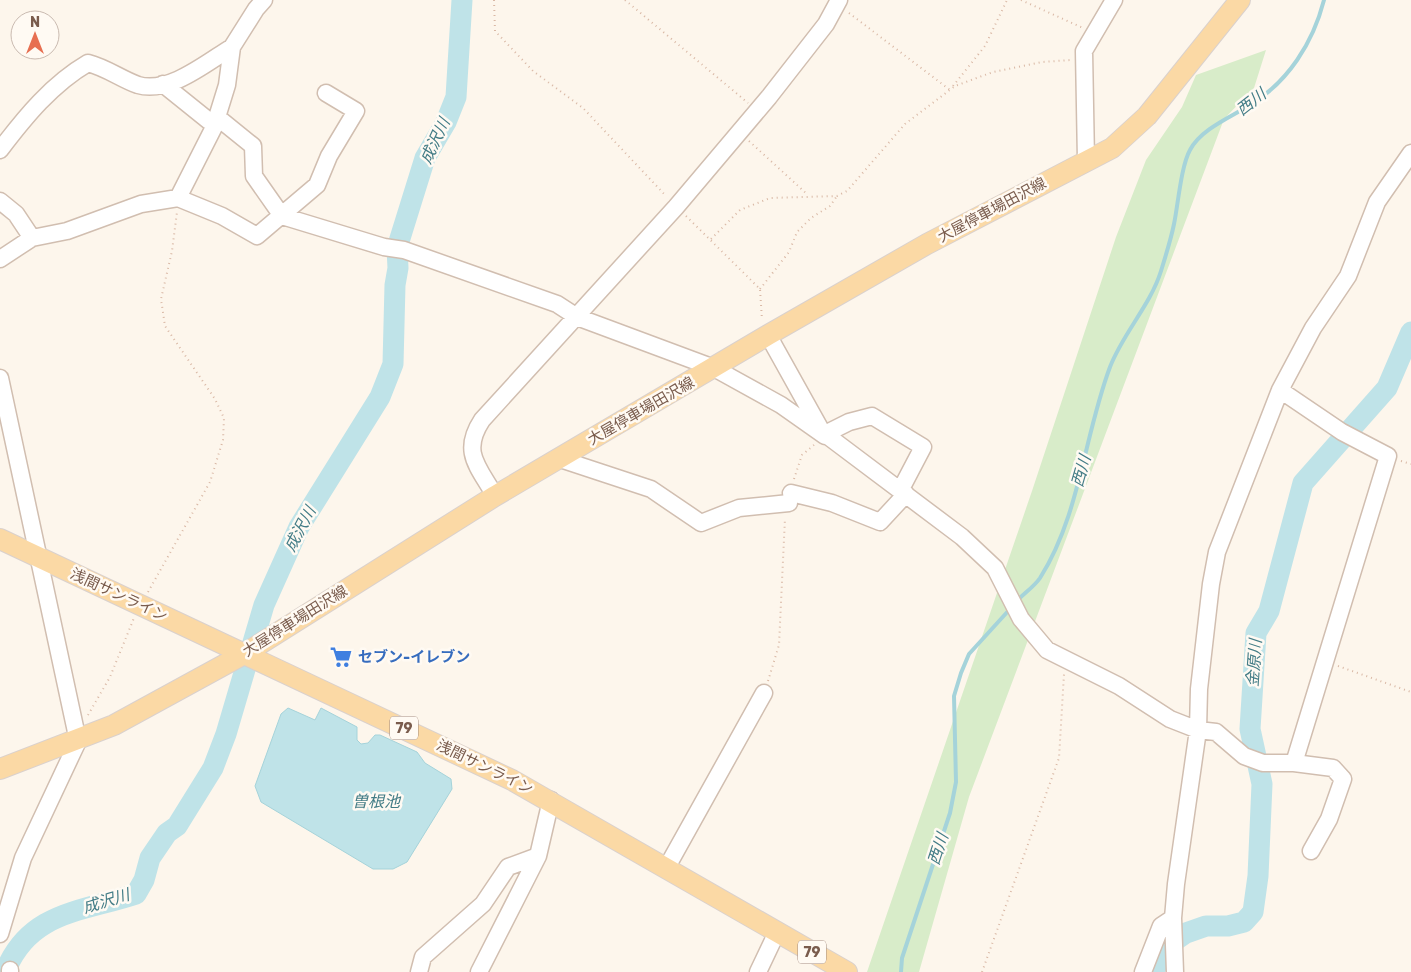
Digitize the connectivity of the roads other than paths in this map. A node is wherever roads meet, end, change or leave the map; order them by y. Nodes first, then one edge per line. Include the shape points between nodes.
1 (264, 0) edge
2 (1114, 0) edge
3 (1240, 0) edge
4 (838, 2) edge
5 (232, 47) junction
6 (163, 84) junction
7 (326, 93) dead end
8 (216, 121) junction
9 (0, 150) edge
10 (1411, 153) edge
11 (1086, 161) junction
12 (178, 198) junction
13 (0, 201) edge
14 (282, 216) junction
15 (32, 238) junction
16 (0, 259) edge
17 (577, 317) junction
18 (768, 336) junction
19 (714, 368) junction
20 (0, 378) edge
21 (1280, 390) junction
22 (825, 435) junction
23 (560, 459) junction
24 (903, 492) junction
25 (495, 496) junction
26 (0, 539) edge
27 (40, 558) junction
28 (253, 652) junction
29 (764, 693) road end
30 (1198, 730) junction
31 (78, 740) junction
32 (1294, 763) junction
33 (0, 770) edge
34 (551, 800) junction
35 (1311, 851) dead end
36 (538, 856) junction
37 (667, 867) junction
38 (1173, 925) junction
39 (777, 932) junction
40 (0, 934) edge
41 (419, 972) edge
42 (479, 972) edge
43 (758, 972) edge
44 (847, 972) edge
45 (1143, 972) edge
46 (1175, 972) edge

1 - 5 street
2 - 11 street via 1084,51
3 - 11 main road, 大屋停車場田沢線 via 1147,116 1112,148
4 - 17 street via 826,24 676,207
5 - 6 street via 182,77
5 - 8 street via 227,85
6 - 8 street via 209,121
6 - 9 street via 154,88 137,84 104,67 88,64 69,74 34,108
7 - 14 street via 356,111 329,156 317,186
8 - 12 street
8 - 14 street via 222,121 253,146 254,176
10 - 21 street via 1377,202 1348,276 1313,328
11 - 18 main road, 大屋停車場田沢線 via 927,244
12 - 14 street via 222,216 257,236
12 - 15 street via 141,204 67,231
13 - 15 street via 16,214
14 - 17 street via 404,250 557,304
15 - 16 street
17 - 19 street
17 - 25 street via 474,432 470,447
18 - 19 main road, 大屋停車場田沢線
18 - 22 street
19 - 22 street via 781,405
19 - 23 main road, 大屋停車場田沢線
20 - 27 street
21 - 30 street via 1218,552 1211,584 1199,689
21 - 32 street via 1342,432 1388,456
22 - 24 street
22 - 24 street via 849,422 872,416 922,447
23 - 24 street via 651,489 700,523 739,508 790,498 832,503 880,522
23 - 25 main road, 大屋停車場田沢線
24 - 30 street via 962,537 995,568 1021,619 1047,650 1119,686 1170,719
25 - 28 main road, 大屋停車場田沢線
26 - 27 main road, 浅間サンライン / 79
27 - 28 main road, 浅間サンライン / 79
27 - 31 street
28 - 31 main road, 大屋停車場田沢線 via 114,725
28 - 34 main road, 浅間サンライン / 79
29 - 37 street
30 - 32 street via 1216,732 1244,756 1257,761
30 - 38 street
31 - 33 main road, 大屋停車場田沢線
31 - 40 street via 23,858
32 - 35 street via 1333,768 1343,779 1330,819
34 - 36 street
34 - 37 main road, 浅間サンライン / 79
36 - 41 street via 508,867 483,904 423,957
36 - 42 street
37 - 39 main road, 浅間サンライン / 79
38 - 45 street via 1162,926
38 - 46 street
39 - 43 street
39 - 44 main road, 浅間サンライン / 79

